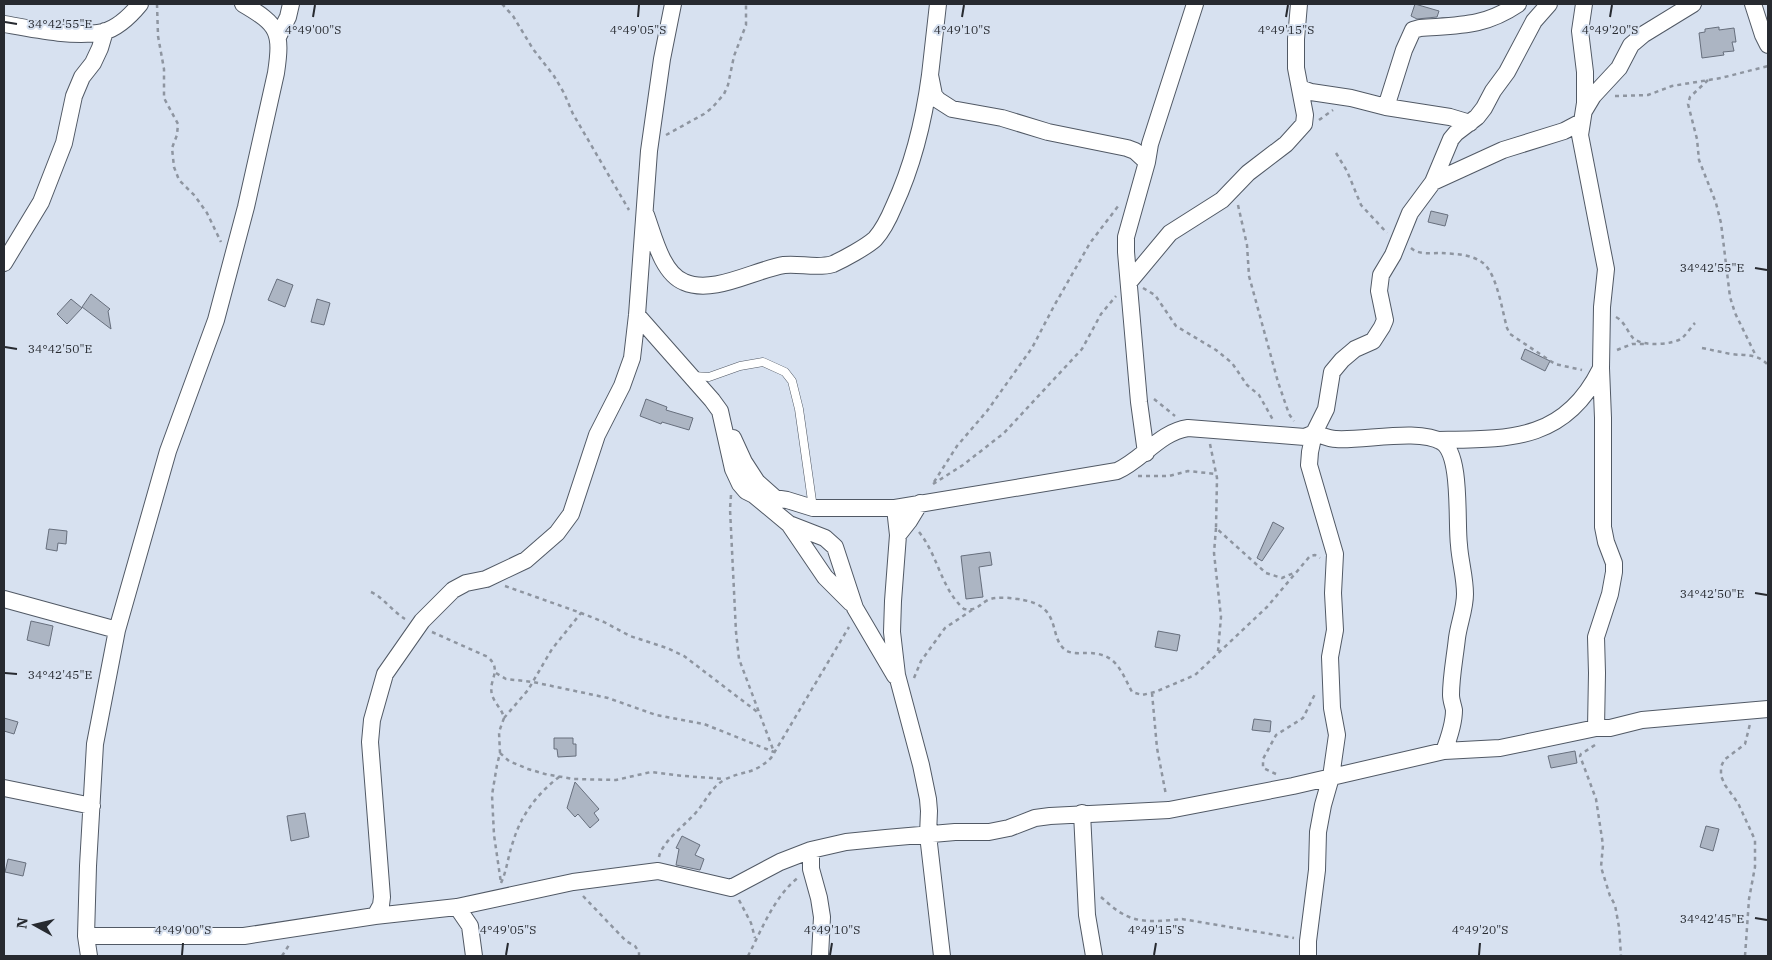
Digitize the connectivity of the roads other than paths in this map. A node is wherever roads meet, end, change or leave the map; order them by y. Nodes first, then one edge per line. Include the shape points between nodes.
1 (140, 4) edge
2 (243, 4) edge
3 (291, 4) edge
4 (673, 4) edge
5 (938, 4) edge
6 (1195, 4) edge
7 (1299, 4) edge
8 (1518, 4) edge
9 (1536, 4) edge
10 (1549, 4) edge
11 (1584, 4) edge
12 (1693, 4) edge
13 (1753, 4) edge
14 (1534, 20) junction
15 (4, 24) edge
16 (105, 31) junction
17 (278, 37) junction
18 (1768, 45) edge
19 (930, 75) junction
20 (1300, 88) junction
21 (1386, 107) junction
22 (1583, 116) junction
23 (1470, 123) junction
24 (1147, 162) junction
25 (1433, 182) junction
26 (644, 212) junction
27 (4, 263) edge
28 (1130, 281) junction
29 (637, 315) junction
30 (1602, 362) junction
31 (691, 376) junction
32 (720, 411) junction
33 (1310, 435) junction
34 (1438, 440) junction
35 (1146, 453) junction
36 (754, 495) junction
37 (775, 498) junction
38 (920, 504) junction
39 (813, 508) junction
40 (895, 508) junction
41 (789, 524) junction
42 (898, 535) junction
43 (4, 599) edge
44 (855, 608) junction
45 (117, 630) junction
46 (906, 682) junction
47 (1768, 709) edge
48 (1596, 728) junction
49 (1444, 751) junction
50 (1331, 778) junction
51 (4, 788) edge
52 (92, 806) junction
53 (1082, 813) junction
54 (928, 835) junction
55 (811, 850) junction
56 (457, 907) junction
57 (374, 916) junction
58 (86, 936) junction
59 (1308, 948) edge
60 (88, 956) edge
61 (474, 956) edge
62 (820, 956) edge
63 (942, 956) edge
64 (1094, 956) edge

1 - 16 street via 128,17
2 - 17 street via 263,16
3 - 17 street
4 - 26 street via 648,151
5 - 19 street
6 - 24 street
7 - 20 street via 1296,68
8 - 21 street via 1478,23 1414,30 1404,50
9 - 14 street
10 - 14 street
11 - 22 street via 1580,31 1585,72
12 - 22 street via 1631,45 1619,68 1593,96
13 - 18 street
14 - 23 street via 1507,72 1484,108
15 - 16 street via 86,34
16 - 27 street via 93,63 82,77 74,96 64,143 41,202
17 - 45 street via 276,73 216,320 168,451
19 - 24 street via 934,95 952,109 1127,148
19 - 26 street via 916,144 904,184 886,225 874,240 832,264 776,266 722,283 699,286 685,283 673,276 666,266
20 - 21 street
20 - 28 street via 1304,124 1222,200 1170,233
21 - 23 street
22 - 25 street via 1564,130 1503,150
22 - 30 street via 1580,135 1606,269
23 - 25 street via 1451,139
24 - 28 street via 1126,237
25 - 33 street via 1410,213 1381,275 1379,291 1385,320 1382,327 1373,341 1355,349 1332,372 1326,409
26 - 29 street
28 - 35 street
29 - 31 street
29 - 57 street via 632,358 597,435 571,514 557,533 526,560 453,590 418,626 385,674 372,720 370,742 382,897
30 - 34 street via 1591,389 1576,406 1541,429 1517,436
30 - 48 street via 1603,527 1614,572 1596,637
31 - 32 street
31 - 39 lane via 709,377 763,362 785,372 792,381 799,409
32 - 36 street via 732,469 746,492
32 - 37 street via 744,462 757,482
33 - 34 street via 1334,439 1421,436
33 - 35 street via 1179,429
33 - 50 street via 1309,465 1335,548 1335,630 1330,658 1332,708 1337,735
34 - 49 street via 1449,451 1456,478 1458,545 1465,594 1451,697 1453,718
35 - 38 street via 1117,471
36 - 37 street
36 - 41 street
37 - 39 street
38 - 40 street
38 - 42 street
39 - 40 street
40 - 42 street
41 - 44 street via 825,577
41 - 44 street via 825,538 835,546
42 - 46 street via 892,632
43 - 45 street
44 - 46 street
45 - 52 street via 96,744
46 - 54 street via 928,799
47 - 48 street via 1642,720
48 - 49 street via 1500,748
49 - 50 street
50 - 53 street via 1169,810
50 - 59 street via 1318,832
51 - 52 street
52 - 58 street
53 - 54 street via 1035,818 989,832
53 - 64 street via 1088,921
54 - 55 street via 846,842
54 - 63 street
55 - 56 street via 731,888 658,871 498,891
55 - 62 street via 811,869 822,917
56 - 57 street
56 - 61 street via 470,926
57 - 58 street via 244,936
58 - 60 street

